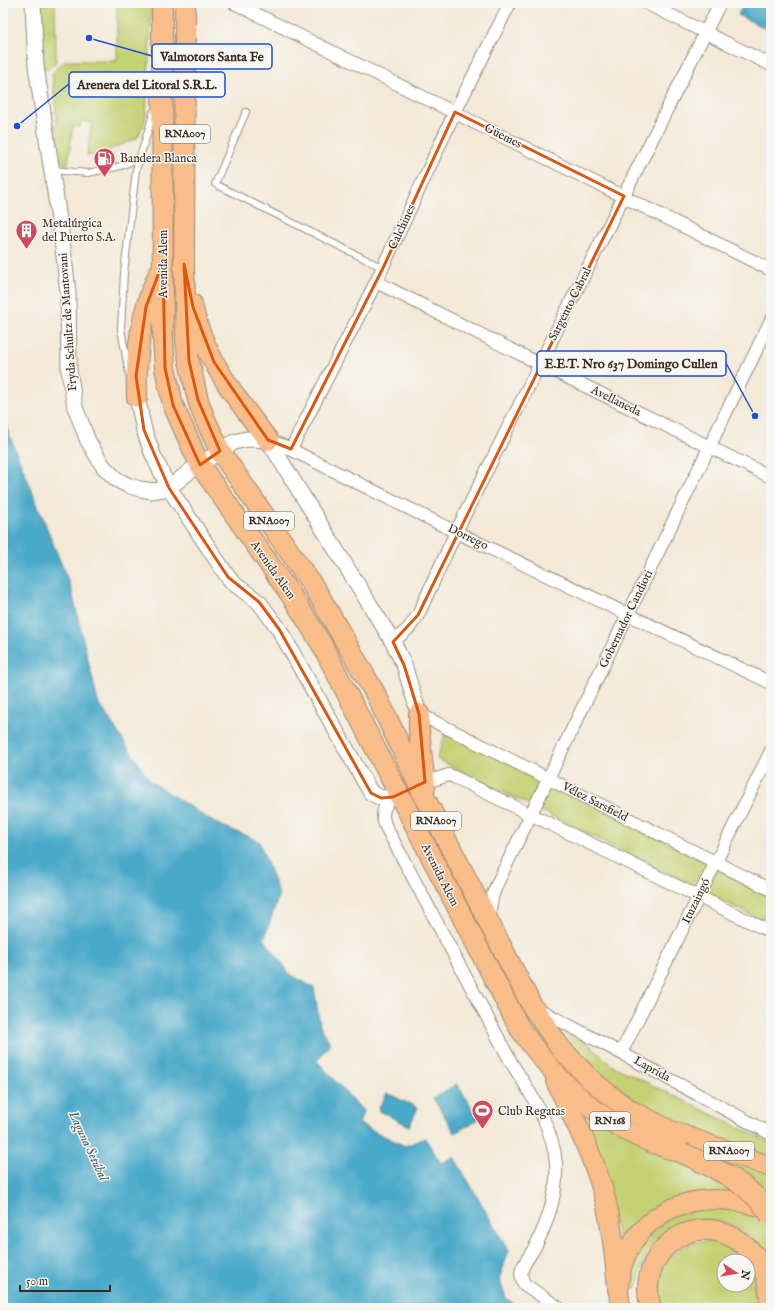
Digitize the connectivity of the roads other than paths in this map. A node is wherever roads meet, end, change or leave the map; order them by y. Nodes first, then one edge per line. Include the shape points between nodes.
1 (33, 3) edge
2 (162, 3) edge
3 (185, 3) edge
4 (234, 3) edge
5 (510, 3) edge
6 (646, 3) edge
7 (720, 3) edge
8 (705, 32) junction
9 (771, 65) edge
10 (162, 89) junction
11 (246, 112) dead end
12 (455, 112) junction
13 (139, 158) junction
14 (52, 170) junction
15 (624, 196) junction
16 (163, 262) junction
17 (184, 264) junction
18 (383, 268) junction
19 (771, 270) edge
20 (376, 282) junction
21 (771, 320) edge
22 (540, 364) junction
23 (137, 397) junction
24 (268, 440) junction
25 (710, 446) junction
26 (291, 449) junction
27 (220, 450) junction
28 (200, 465) junction
29 (771, 477) edge
30 (169, 488) junction
31 (456, 532) junction
32 (628, 614) junction
33 (393, 642) junction
34 (771, 683) edge
35 (419, 714) junction
36 (771, 751) edge
37 (548, 778) junction
38 (423, 788) junction
39 (396, 796) junction
40 (530, 814) junction
41 (715, 862) junction
42 (771, 890) edge
43 (698, 897) junction
44 (488, 919) junction
45 (771, 932) edge
46 (532, 1006) junction
47 (621, 1052) junction
48 (551, 1070) junction
49 (771, 1134) edge
50 (684, 1145) junction
51 (771, 1167) edge
52 (771, 1209) edge
53 (771, 1216) edge
54 (619, 1302) edge
55 (559, 1308) edge
56 (651, 1308) edge
57 (770, 1308) edge

1 - 14 street, Fryda Schultz de Mantovani via 36,66
2 - 10 highway, Avenida Alem / RNA007
3 - 17 highway, Avenida Alem / RNA007
4 - 12 street, Güemes
5 - 12 street, Calchines
6 - 8 street
7 - 8 street, Sargento Cabral
8 - 9 street
8 - 15 street, Sargento Cabral
10 - 13 lane
10 - 16 highway, Avenida Alem / RNA007
11 - 18 lane via 215,184
12 - 15 street, Güemes
12 - 18 street, Calchines
13 - 14 lane via 121,166 88,173
13 - 23 lane via 124,273 121,329 129,376
14 - 30 street, Fryda Schultz de Mantovani via 68,293 69,370 80,424 103,466 116,479 145,490
15 - 19 street, Güemes
15 - 22 street, Sargento Cabral
16 - 23 highway via 146,307 140,336 136,376
16 - 28 highway, Avenida Alem / RNA007 via 165,368 173,405
17 - 24 highway via 201,334 214,362 241,405
17 - 27 highway, Avenida Alem / RNA007 via 188,361 204,417
18 - 20 street, Calchines
20 - 22 street, Avellaneda
20 - 26 street, Calchines
21 - 25 street, Gobernador Candioti
22 - 25 street, Avellaneda
22 - 31 street, Sargento Cabral
23 - 30 street via 144,430
24 - 26 street, Dorrego
24 - 27 street, Dorrego via 240,440
24 - 33 street
25 - 29 street, Avellaneda
25 - 32 street, Gobernador Candioti
26 - 31 street, Dorrego
27 - 28 street, Dorrego
27 - 38 highway, Avenida Alem / RNA007 via 317,592 376,695
28 - 30 street, Dorrego
28 - 39 highway, Avenida Alem / RNA007 via 297,604 322,645
30 - 39 street via 228,577 258,602 279,629 371,793 381,798
31 - 32 street, Dorrego
31 - 33 street, Sargento Cabral via 418,615 409,628
32 - 34 street, Dorrego
32 - 37 street, Gobernador Candioti
33 - 35 street via 404,665
35 - 37 street, Vélez Sarsfield
35 - 38 highway
36 - 41 street, Ituzaingó
37 - 40 street, Gobernador Candioti
37 - 41 street, Vélez Sarsfield
38 - 39 street
38 - 40 street via 448,775
38 - 44 highway, Avenida Alem / RNA007
39 - 48 highway, Avenida Alem / RNA007 via 520,1029
39 - 55 street via 382,812 385,825 512,1064 535,1099 554,1150 556,1164 551,1208 536,1245 522,1270 522,1278 524,1284
40 - 43 street
40 - 44 street, Gobernador Candioti via 493,894
41 - 42 street, Vélez Sarsfield
41 - 43 street, Ituzaingó
43 - 45 street
43 - 47 street, Ituzaingó
44 - 46 highway, Avenida Alem / RNA007
46 - 47 street, Laprida
46 - 50 highway, RNA007 via 562,1050 590,1079 630,1110 671,1131
47 - 49 street, Laprida
48 - 50 highway, RN168 via 566,1086 626,1131 646,1140
48 - 54 highway via 584,1140 603,1191 613,1236
50 - 51 highway, RNA007
50 - 53 highway, RN168, bridge via 733,1179 758,1200
52 - 54 main road via 740,1201 713,1199 692,1202 657,1216 633,1242 624,1259
56 - 57 highway via 647,1285 660,1253 669,1242 696,1230 726,1234 752,1252 765,1273

